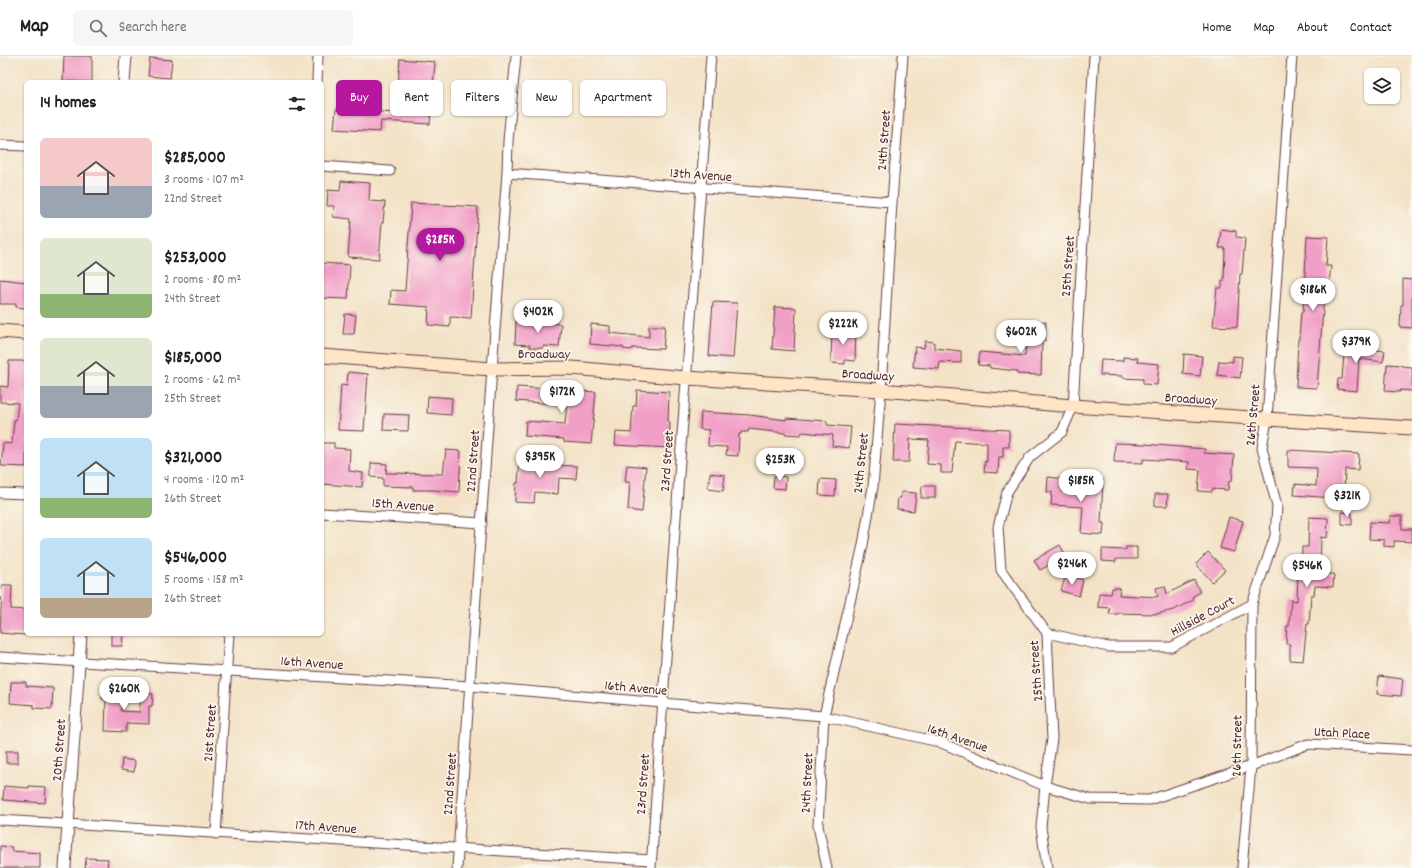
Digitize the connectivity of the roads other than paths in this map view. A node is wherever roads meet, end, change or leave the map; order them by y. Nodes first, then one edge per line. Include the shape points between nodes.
1 (126, 56) edge
2 (318, 56) edge
3 (516, 56) edge
4 (711, 56) edge
5 (903, 56) edge
6 (1094, 56) edge
7 (1292, 56) edge
8 (124, 80) edge
9 (317, 80) edge
10 (0, 145) edge
11 (24, 146) edge
12 (324, 166) edge
13 (390, 171) dead end
14 (507, 173) junction
15 (701, 188) junction
16 (892, 202) junction
17 (0, 331) edge
18 (24, 333) edge
19 (324, 356) edge
20 (492, 369) junction
21 (686, 378) junction
22 (881, 390) junction
23 (1073, 406) junction
24 (1267, 419) junction
25 (1412, 428) edge
26 (0, 493) edge
27 (24, 494) edge
28 (324, 513) edge
29 (482, 523) junction
30 (1252, 604) junction
31 (1047, 633) junction
32 (81, 636) edge
33 (230, 636) edge
34 (0, 657) edge
35 (79, 662) junction
36 (227, 671) junction
37 (470, 686) junction
38 (662, 703) junction
39 (824, 716) junction
40 (1412, 750) edge
41 (1251, 766) junction
42 (1045, 786) junction
43 (0, 820) edge
44 (68, 824) junction
45 (216, 834) junction
46 (459, 849) junction
47 (651, 864) edge
48 (65, 868) edge
49 (457, 868) edge
50 (827, 868) edge
51 (1047, 868) edge
52 (1242, 868) edge

1 - 8 street
2 - 9 street
3 - 14 street, 22nd Street
4 - 15 street, 23rd Street
5 - 16 street, 24th Street
6 - 23 street, 25th Street
7 - 24 street, 26th Street
10 - 11 street
12 - 13 street
14 - 15 street, 13th Avenue
14 - 20 street, 22nd Street
15 - 16 street, 13th Avenue
15 - 21 street, 23rd Street
16 - 22 street, 24th Street
17 - 18 main road
19 - 20 main road, Broadway
20 - 21 main road, Broadway via 572,368
20 - 29 street, 22nd Street
21 - 22 main road, Broadway
21 - 38 street, 23rd Street
22 - 23 main road, Broadway
22 - 39 street, 24th Street via 873,487 863,545
23 - 24 main road, Broadway
23 - 31 street, 25th Street via 1062,432 1030,457 1007,492 998,526 1001,570
24 - 25 main road, Broadway
24 - 30 street, 26th Street via 1262,448 1276,506 1275,536
26 - 27 street
28 - 29 street, 15th Avenue
29 - 37 street, 22nd Street
30 - 31 street, Hillside Court via 1172,647 1108,647
30 - 41 street, 26th Street
31 - 42 street, 25th Street via 1052,739
32 - 35 street, 20th Street
33 - 36 street, 21st Street
34 - 35 street, 16th Avenue
35 - 36 street, 16th Avenue
35 - 44 street, 20th Street
36 - 37 street, 16th Avenue
36 - 45 street, 21st Street
37 - 38 street, 16th Avenue
37 - 46 street, 22nd Street
38 - 39 street, 16th Avenue
38 - 47 street, 23rd Street
39 - 42 street, 16th Avenue via 939,742
39 - 50 street, 24th Street via 818,826
40 - 41 street, Utah Place via 1308,744
41 - 42 street, 16th Avenue via 1149,800 1090,799
41 - 52 street, 26th Street
42 - 51 street, 25th Street via 1041,827
43 - 44 street, 17th Avenue
44 - 45 street, 17th Avenue
44 - 48 street, 20th Street
45 - 46 street, 17th Avenue
46 - 47 street, 17th Avenue
46 - 49 street, 22nd Street

